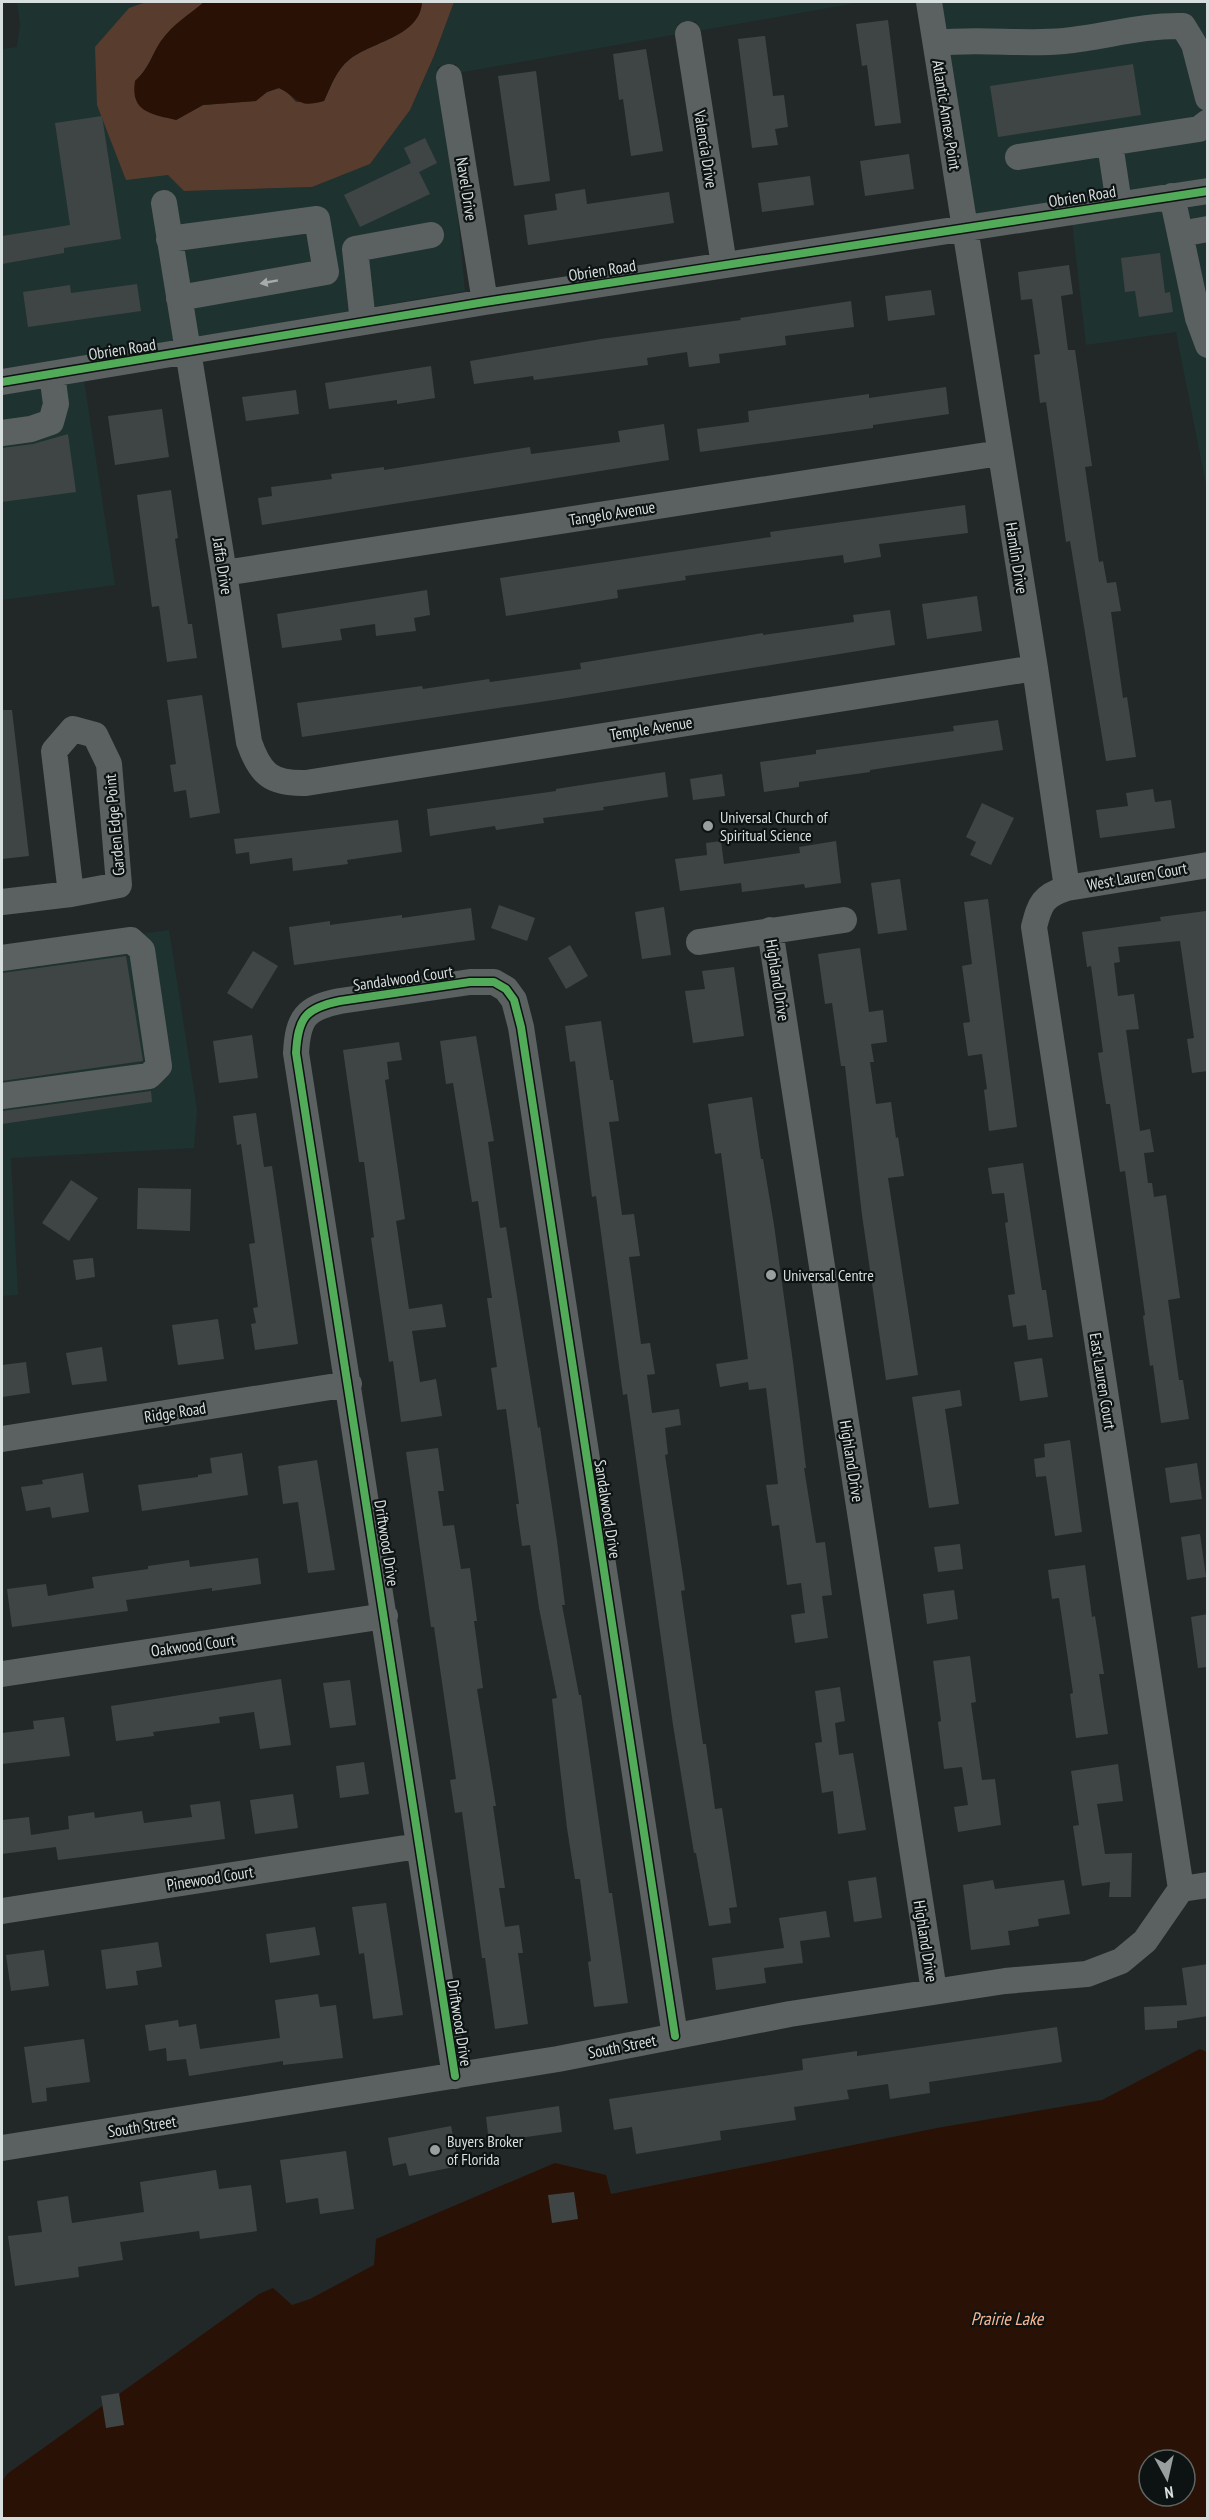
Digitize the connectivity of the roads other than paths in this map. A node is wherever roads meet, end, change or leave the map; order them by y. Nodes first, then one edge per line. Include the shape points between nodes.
1 (929, 2) edge
2 (688, 34) dead end
3 (936, 43) junction
4 (449, 77) dead end
5 (1208, 98) edge
6 (1208, 122) edge
7 (1110, 144) junction
8 (1018, 157) dead end
9 (1208, 191) edge
10 (1172, 196) junction
11 (164, 203) dead end
12 (1119, 204) junction
13 (964, 228) junction
14 (1208, 229) edge
15 (1180, 234) junction
16 (431, 235) dead end
17 (170, 239) junction
18 (724, 265) junction
19 (179, 298) junction
20 (484, 302) junction
21 (363, 322) junction
22 (1208, 345) edge
23 (188, 351) junction
24 (52, 374) junction
25 (2, 382) edge
26 (2, 433) edge
27 (1000, 453) junction
28 (224, 573) junction
29 (1035, 668) junction
30 (268, 777) joint
31 (1208, 865) edge
32 (1067, 888) junction
33 (71, 894) junction
34 (2, 902) edge
35 (844, 920) dead end
36 (770, 930) junction
37 (699, 942) dead end
38 (2, 958) edge
39 (506, 989) joint
40 (305, 1015) joint
41 (2, 1096) edge
42 (349, 1384) junction
43 (2, 1439) edge
44 (385, 1617) junction
45 (2, 1674) edge
46 (418, 1846) junction
47 (1208, 1885) edge
48 (1181, 1889) junction
49 (2, 1911) edge
50 (934, 1991) junction
51 (675, 2036) junction
52 (455, 2076) junction
53 (2, 2148) edge

1 - 3 street, Atlantic Annex Point
2 - 18 street, Valencia Drive
3 - 5 street via 1063,41 1143,27 1183,26 1194,44
3 - 13 street, Atlantic Annex Point
4 - 20 street, Navel Drive
6 - 7 street via 1199,129
7 - 8 street
7 - 12 street
9 - 10 street, Obrien Road
10 - 12 street, Obrien Road
10 - 15 street
11 - 17 street, Jaffa Drive
12 - 13 street, Obrien Road
13 - 18 street, Obrien Road
13 - 27 street, Hamlin Drive
14 - 15 street
15 - 22 street via 1198,318
16 - 21 street via 356,248
17 - 19 street, Jaffa Drive
17 -> 19 street via 317,219 326,272
18 - 20 street, Obrien Road
19 - 23 street, Jaffa Drive
20 - 21 street, Obrien Road
21 - 23 street, Obrien Road
23 - 24 street, Obrien Road
23 - 28 street, Jaffa Drive
24 - 25 street, Obrien Road
24 - 26 street via 56,404 51,422
27 - 28 street, Tangelo Avenue
27 - 29 street, Hamlin Drive
28 - 30 street, Jaffa Drive via 249,742 255,761
29 - 30 street, Temple Avenue via 306,783 287,784
29 - 32 street, Hamlin Drive
31 - 32 street, West Lauren Court
32 - 48 street, East Lauren Court via 1050,894 1039,905 1034,927
33 - 33 street, Garden Edge Point via 119,885 109,764 95,735 73,729 54,751
33 - 34 street, Garden Edge Point
35 - 36 street
36 - 37 street
36 - 50 street, Highland Drive
38 - 41 street via 131,940 142,951 159,1066 149,1076
39 - 40 street, Sandalwood Court via 494,982 470,982 331,1003
39 - 51 street, Sandalwood Drive via 514,1000 521,1027
40 - 42 street, Driftwood Drive via 297,1030 296,1053
42 - 43 street, Ridge Road
42 - 44 street, Driftwood Drive
44 - 45 street, Oakwood Court
44 - 46 street, Driftwood Drive
46 - 49 street, Pinewood Court
46 - 52 street, Driftwood Drive
47 - 48 street
48 - 50 street, South Street via 1145,1941 1121,1961 1069,1977
50 - 51 street, South Street
51 - 52 street, South Street
52 - 53 street, South Street

